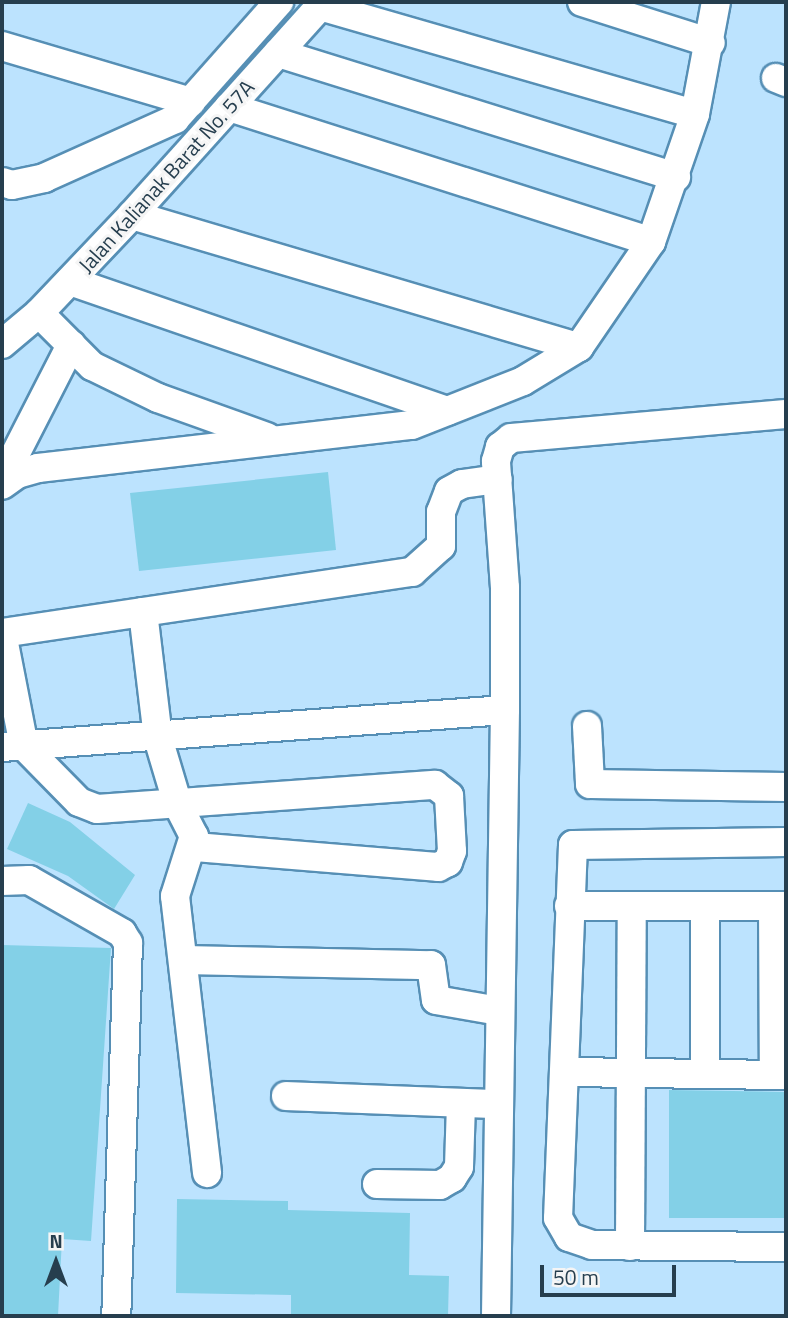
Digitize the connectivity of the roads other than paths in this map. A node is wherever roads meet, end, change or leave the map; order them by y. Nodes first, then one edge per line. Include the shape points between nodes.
1 (279, 2) edge
2 (582, 2) edge
3 (716, 2) edge
4 (322, 4) edge
5 (711, 43) junction
6 (2, 46) edge
7 (278, 53) junction
8 (191, 102) junction
9 (229, 107) junction
10 (695, 114) junction
11 (676, 177) junction
12 (2, 183) edge
13 (132, 215) junction
14 (650, 243) junction
15 (70, 281) junction
16 (39, 313) junction
17 (2, 344) edge
18 (71, 345) junction
19 (579, 347) junction
20 (447, 411) junction
21 (786, 414) edge
22 (273, 439) junction
23 (498, 478) junction
24 (2, 480) edge
25 (2, 485) edge
26 (143, 612) junction
27 (2, 633) edge
28 (505, 710) junction
29 (587, 726) dead end
30 (158, 738) junction
31 (13, 746) edge
32 (786, 787) edge
33 (178, 805) junction
34 (786, 842) edge
35 (194, 847) junction
36 (2, 881) edge
37 (569, 906) junction
38 (632, 906) junction
39 (705, 906) junction
40 (780, 906) edge
41 (184, 960) junction
42 (499, 1011) junction
43 (566, 1072) junction
44 (633, 1073) junction
45 (705, 1074) junction
46 (780, 1075) edge
47 (286, 1096) dead end
48 (461, 1104) junction
49 (498, 1104) junction
50 (207, 1173) dead end
51 (377, 1184) dead end
52 (630, 1246) junction
53 (786, 1247) edge
54 (116, 1316) edge
55 (496, 1316) edge

1 - 8 lane, Jalan Kalianak Barat No. 57A
2 - 5 lane
3 - 5 lane
4 - 7 lane, Jalan Kalianak Barat No. 57A
4 - 10 lane
5 - 10 lane
6 - 8 lane
7 - 9 lane, Jalan Kalianak Barat No. 57A
7 - 11 lane
8 - 12 lane, Jalan Kalianak Barat No. 57A via 175,119 96,157 44,178
9 - 13 lane, Jalan Kalianak Barat No. 57A
9 - 14 lane
10 - 11 lane
11 - 14 lane
13 - 15 lane, Jalan Kalianak Barat No. 57A
13 - 19 lane
14 - 19 lane
15 - 16 lane, Jalan Kalianak Barat No. 57A
15 - 20 lane
16 - 17 lane, Jalan Kalianak Barat No. 57A
16 - 18 lane
18 - 22 lane via 92,366 158,398
18 - 24 lane
19 - 20 lane via 523,381
20 - 22 lane via 412,425
21 - 23 lane via 511,438 500,447
22 - 25 lane via 38,468 17,474
23 - 26 lane via 449,491 441,512 441,546 412,572
23 - 28 lane via 505,589
26 - 27 lane
26 - 30 lane
27 - 31 lane
28 - 30 lane
28 - 42 lane
29 - 32 lane via 590,784
30 - 31 lane
30 - 33 lane
31 - 33 lane via 79,802 97,809
33 - 35 lane via 194,836
33 - 35 lane via 435,785 449,796 452,851 448,862 438,867
34 - 37 lane via 581,842 573,845 570,853
35 - 41 lane via 175,896
36 - 54 lane via 29,880 122,933 128,943
37 - 38 lane
37 - 43 lane
38 - 39 lane
38 - 44 lane
39 - 40 lane
39 - 45 lane
40 - 46 lane
41 - 42 lane via 431,964 436,1000
41 - 50 lane
42 - 49 lane
43 - 44 lane
43 - 52 lane via 558,1218 569,1237 592,1245
44 - 45 lane
44 - 52 lane
45 - 46 lane
47 - 48 lane
48 - 49 lane
48 - 51 lane via 459,1167 452,1178 440,1185
49 - 55 lane
52 - 53 lane

